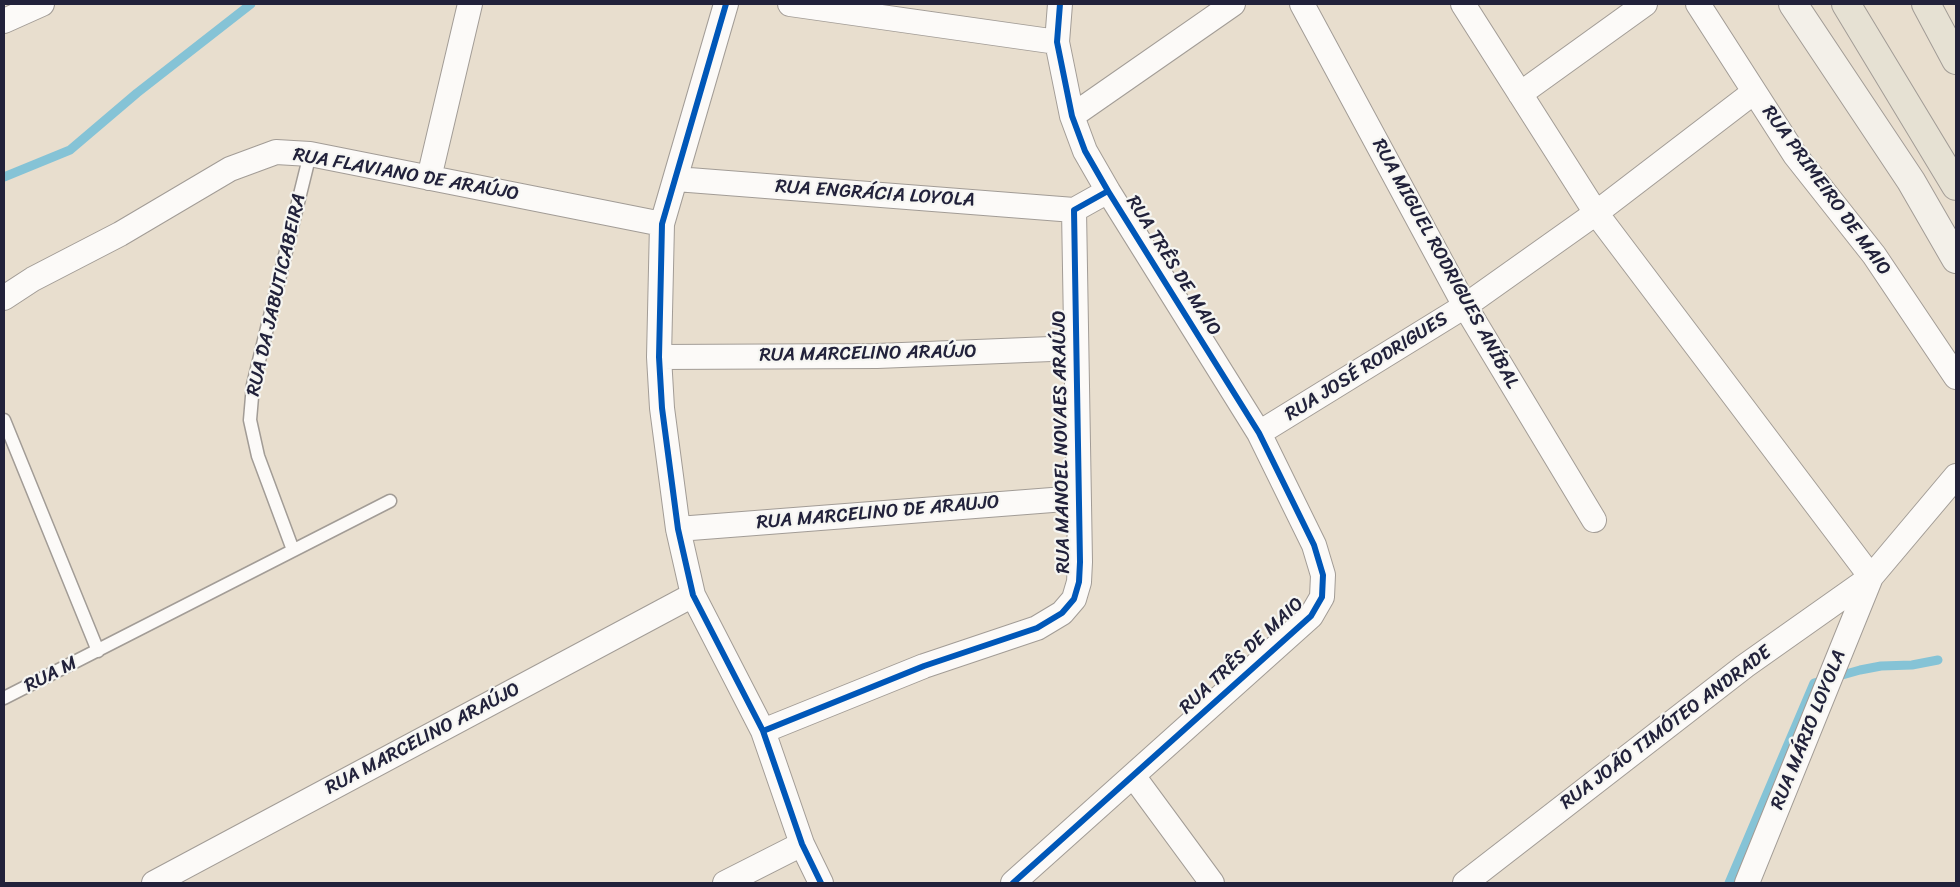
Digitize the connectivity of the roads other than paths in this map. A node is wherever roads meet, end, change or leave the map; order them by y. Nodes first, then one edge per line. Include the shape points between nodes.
1 (42, 4) edge
2 (470, 4) edge
3 (726, 4) edge
4 (790, 4) edge
5 (1060, 4) edge
6 (1233, 4) edge
7 (1302, 4) edge
8 (1463, 4) edge
9 (1645, 4) edge
10 (1698, 4) edge
11 (1792, 4) edge
12 (1846, 4) edge
13 (1926, 4) edge
14 (4, 21) edge
15 (1057, 42) junction
16 (1956, 60) edge
17 (1754, 92) junction
18 (1520, 94) junction
19 (1072, 116) junction
20 (310, 154) junction
21 (429, 178) junction
22 (676, 179) junction
23 (1956, 186) edge
24 (1108, 191) junction
25 (1074, 210) junction
26 (1596, 213) junction
27 (662, 224) junction
28 (1956, 259) edge
29 (4, 298) edge
30 (1465, 306) junction
31 (1076, 348) junction
32 (659, 357) junction
33 (1956, 377) edge
34 (4, 420) edge
35 (1259, 433) junction
36 (1956, 476) edge
37 (1078, 498) junction
38 (390, 501) dead end
39 (1594, 520) dead end
40 (678, 529) junction
41 (293, 550) junction
42 (1871, 577) junction
43 (693, 595) junction
44 (98, 651) junction
45 (4, 698) edge
46 (762, 731) junction
47 (1134, 777) junction
48 (802, 844) junction
49 (154, 883) edge
50 (725, 883) edge
51 (821, 883) edge
52 (1013, 883) edge
53 (1212, 883) edge
54 (1465, 883) edge
55 (1747, 883) edge

1 - 14 street
2 - 21 street
3 - 22 street
4 - 15 street
5 - 15 street
6 - 19 street
7 - 30 street, RUA MIGUEL RODRIGUES ANÍBAL
8 - 18 street
9 - 18 street
10 - 17 street, RUA PRIMEIRO DE MAIO
11 - 28 street via 1911,181
12 - 23 highway
13 - 16 highway
15 - 19 street
17 - 26 street, RUA JOSÉ RODRIGUES
17 - 33 street, RUA PRIMEIRO DE MAIO via 1795,155 1874,255
18 - 26 street
19 - 24 street via 1085,151
20 - 21 street, RUA FLAVIANO DE ARAÚJO
20 - 29 street, RUA FLAVIANO DE ARAÚJO via 276,152 230,169
20 - 41 lane, RUA DA JABUTICABEIRA via 253,385 250,420 258,456
21 - 27 street, RUA FLAVIANO DE ARAÚJO
22 - 25 street, RUA ENGRÁCIA LOYOLA
22 - 27 street
24 - 25 street
24 - 35 street, RUA TRÊS DE MAIO
25 - 31 street, RUA MANOEL NOVAES ARAÚJO
26 - 30 street, RUA JOSÉ RODRIGUES
26 - 42 street
27 - 32 street
30 - 35 street, RUA JOSÉ RODRIGUES
30 - 39 street, RUA MIGUEL RODRIGUES ANÍBAL
31 - 32 street, RUA MARCELINO ARAÚJO via 877,356
31 - 37 street, RUA MANOEL NOVAES ARAÚJO
32 - 40 street via 662,408
34 - 44 lane
35 - 47 street, RUA TRÊS DE MAIO via 1314,545 1323,575 1322,597 1311,616
36 - 42 street
37 - 40 street, RUA MARCELINO DE ARAUJO
37 - 46 street, RUA MANOEL NOVAES ARAÚJO via 1079,582 1074,599 1062,614 1038,628 924,666
38 - 41 lane
40 - 43 street
41 - 44 lane
42 - 54 street, RUA JOÃO TIMÓTEO ANDRADE via 1745,666
42 - 55 street, RUA MÁRIO LOYOLA
43 - 46 street
43 - 49 street, RUA MARCELINO ARAÚJO
44 - 45 lane, RUA M
46 - 48 street
47 - 52 street, RUA TRÊS DE MAIO
47 - 53 street
48 - 50 street
48 - 51 street

